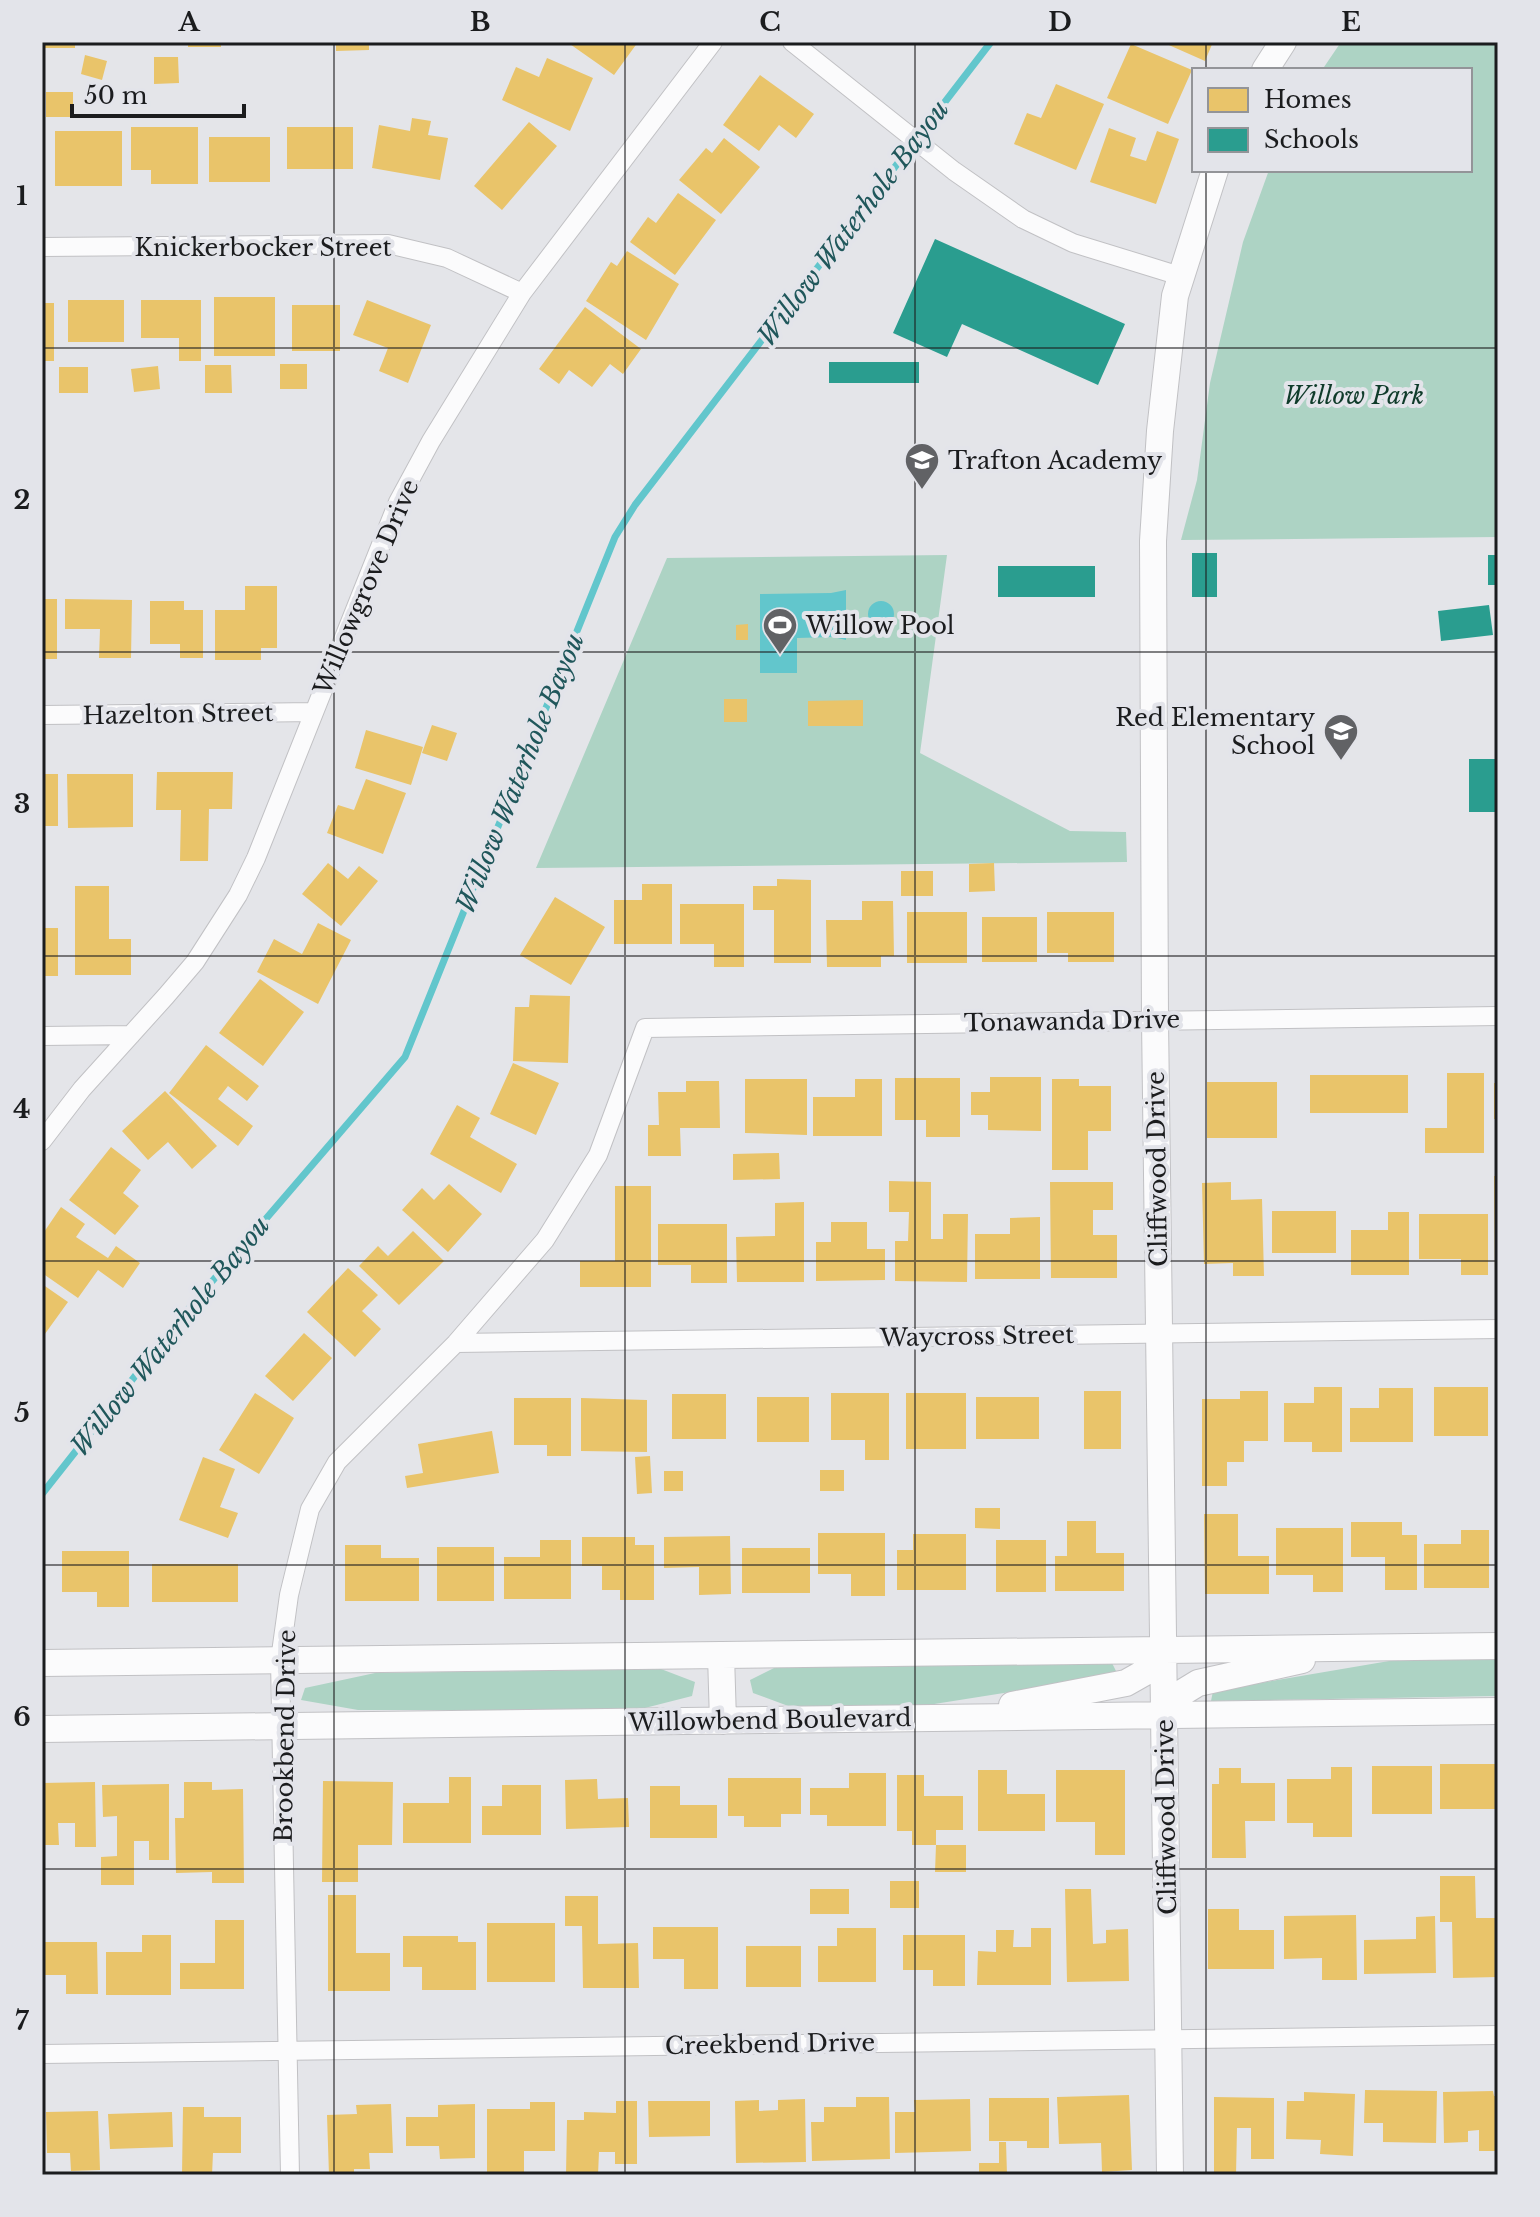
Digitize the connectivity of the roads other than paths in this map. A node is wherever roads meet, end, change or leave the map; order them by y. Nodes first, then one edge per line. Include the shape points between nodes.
1 (713, 42) edge
2 (792, 42) edge
3 (1283, 42) edge
4 (1266, 68) edge
5 (1214, 172) edge
6 (42, 247) edge
7 (1180, 276) junction
8 (522, 293) junction
9 (314, 712) junction
10 (42, 715) edge
11 (1498, 1016) edge
12 (1155, 1020) junction
13 (645, 1028) joint
14 (131, 1035) junction
15 (42, 1036) edge
16 (42, 1141) edge
17 (1498, 1329) edge
18 (1160, 1333) junction
19 (456, 1343) junction
20 (1498, 1646) edge
21 (1356, 1648) junction
22 (1164, 1650) junction
23 (721, 1655) junction
24 (280, 1660) junction
25 (42, 1663) edge
26 (1498, 1711) edge
27 (1165, 1715) junction
28 (946, 1718) junction
29 (723, 1721) junction
30 (281, 1725) junction
31 (42, 1729) edge
32 (1498, 2035) edge
33 (1169, 2040) junction
34 (287, 2050) junction
35 (42, 2054) edge
36 (290, 2175) edge
37 (1170, 2175) edge

1 - 8 street, Willowgrove Drive
2 - 7 street via 1023,219 1073,243
3 - 4 main road
5 - 7 main road, Cliffwood Drive
6 - 8 street, Knickerbocker Street via 388,244 447,258
7 - 12 main road, Cliffwood Drive via 1165,375 1153,541
8 - 9 street, Willowgrove Drive via 398,502
9 - 10 street, Hazelton Street
9 - 14 street, Willowgrove Drive via 238,895 195,962
11 - 12 street, Tonawanda Drive
12 - 13 street, Tonawanda Drive
12 - 18 main road, Cliffwood Drive
13 - 19 street, Brookbend Drive via 598,1155 545,1240
14 - 15 street
14 - 16 street, Willowgrove Drive
17 - 18 street, Waycross Street
18 - 19 street, Waycross Street
18 - 22 main road, Cliffwood Drive
19 - 24 street, Brookbend Drive via 337,1462 310,1509
20 - 21 main road
21 - 22 main road
21 - 27 main road via 1198,1683 1175,1697
22 - 23 main road
22 - 27 main road, Cliffwood Drive
22 - 28 main road via 1149,1670 1126,1683
23 - 24 main road
23 - 29 main road
24 - 25 main road
24 - 30 street, Brookbend Drive
26 - 27 main road, Willowbend Boulevard
27 - 28 main road, Willowbend Boulevard
27 - 33 main road, Cliffwood Drive
28 - 29 main road, Willowbend Boulevard
29 - 30 main road, Willowbend Boulevard
30 - 31 main road, Willowbend Boulevard
30 - 34 street, Brookbend Drive
32 - 33 street, Creekbend Drive
33 - 34 street, Creekbend Drive
33 - 37 main road, Cliffwood Drive
34 - 35 street, Creekbend Drive
34 - 36 street, Brookbend Drive

